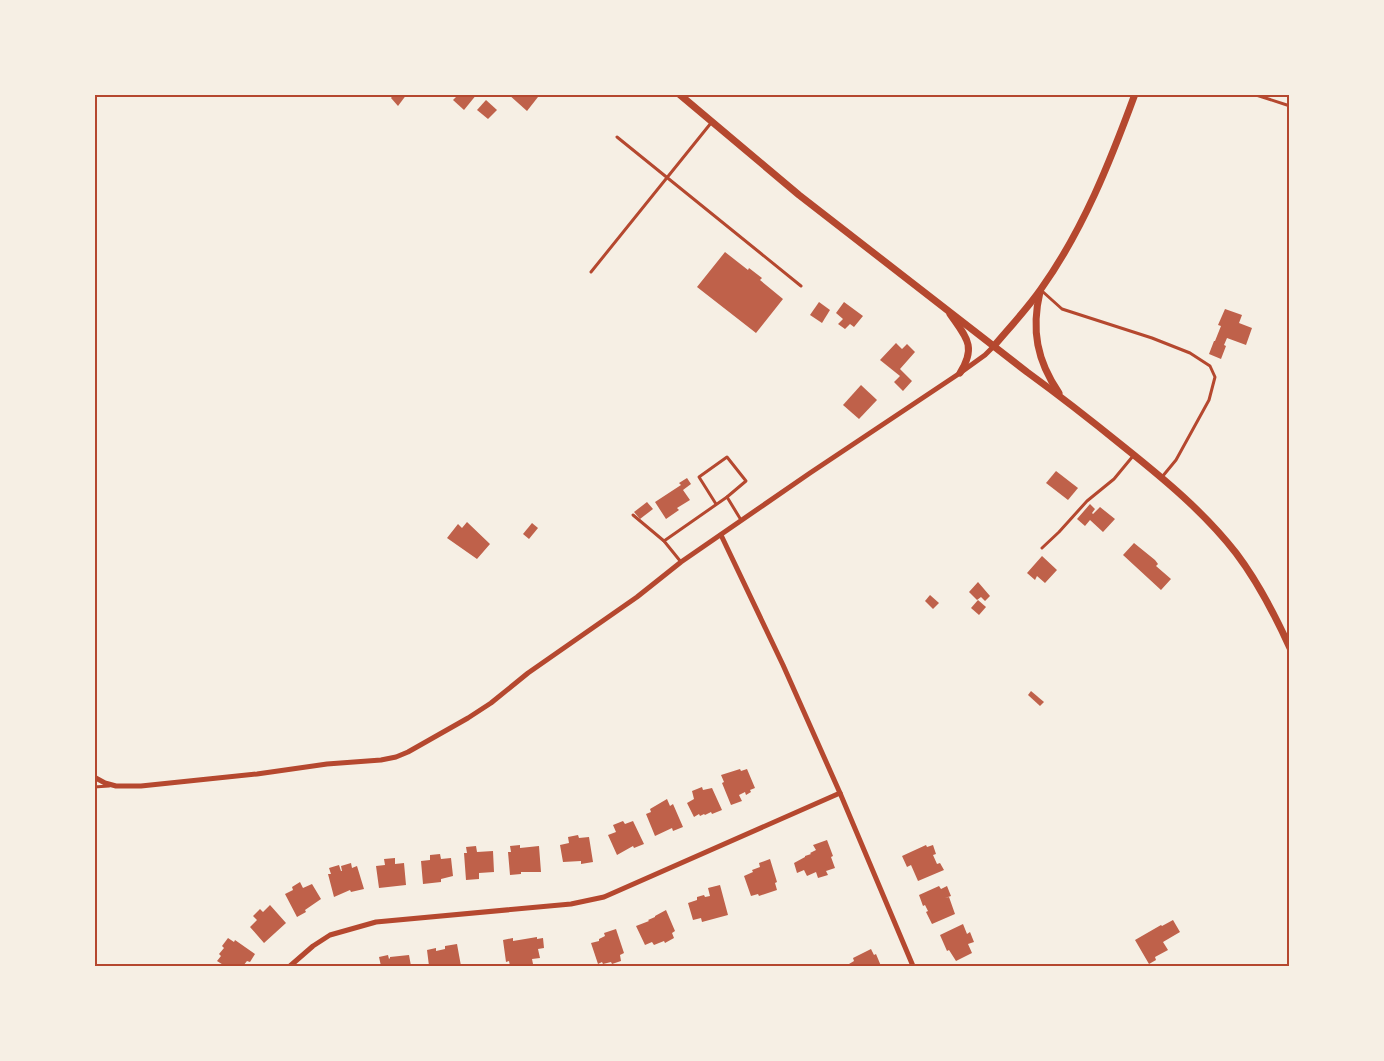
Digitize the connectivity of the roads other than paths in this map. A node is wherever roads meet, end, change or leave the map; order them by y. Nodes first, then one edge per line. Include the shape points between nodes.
1 (680, 94) edge
2 (1135, 94) edge
3 (1253, 94) edge
4 (1290, 106) edge
5 (713, 122) junction
6 (617, 137) dead end
7 (667, 178) junction
8 (591, 272) dead end
9 (801, 286) dead end
10 (1041, 289) junction
11 (947, 309) junction
12 (994, 346) junction
13 (960, 373) junction
14 (1062, 397) junction
15 (1134, 455) junction
16 (1162, 477) junction
17 (727, 497) junction
18 (716, 504) junction
19 (633, 514) dead end
20 (741, 520) junction
21 (721, 535) junction
22 (664, 541) junction
23 (1042, 548) dead end
24 (681, 562) junction
25 (1290, 648) edge
26 (94, 777) edge
27 (113, 785) junction
28 (94, 787) edge
29 (840, 793) junction
30 (290, 966) edge
31 (914, 966) edge

1 - 5 street
2 - 10 street via 1093,199
3 - 4 lane
5 - 7 lane
5 - 11 street via 799,195
6 - 7 lane
7 - 8 lane
7 - 9 lane
10 - 12 street
10 - 14 street via 1035,333 1044,367
10 - 16 lane via 1062,309 1152,338 1190,353 1210,366 1215,377 1209,400 1176,460
11 - 12 street
11 - 13 street via 969,347 969,357
12 - 13 street
12 - 14 street
13 - 20 street
14 - 15 street
15 - 16 street
15 - 23 lane
16 - 25 street via 1215,527 1237,554 1263,593
17 - 18 lane
17 - 18 lane via 746,481 727,457 699,477
17 - 20 lane
18 - 22 lane
19 - 22 lane
20 - 21 street
21 - 24 street
21 - 29 street
22 - 24 lane
24 - 27 street via 491,703 396,757 141,786
26 - 27 street
27 - 28 lane
29 - 30 street via 604,897 572,904 376,922 330,936
29 - 31 street

